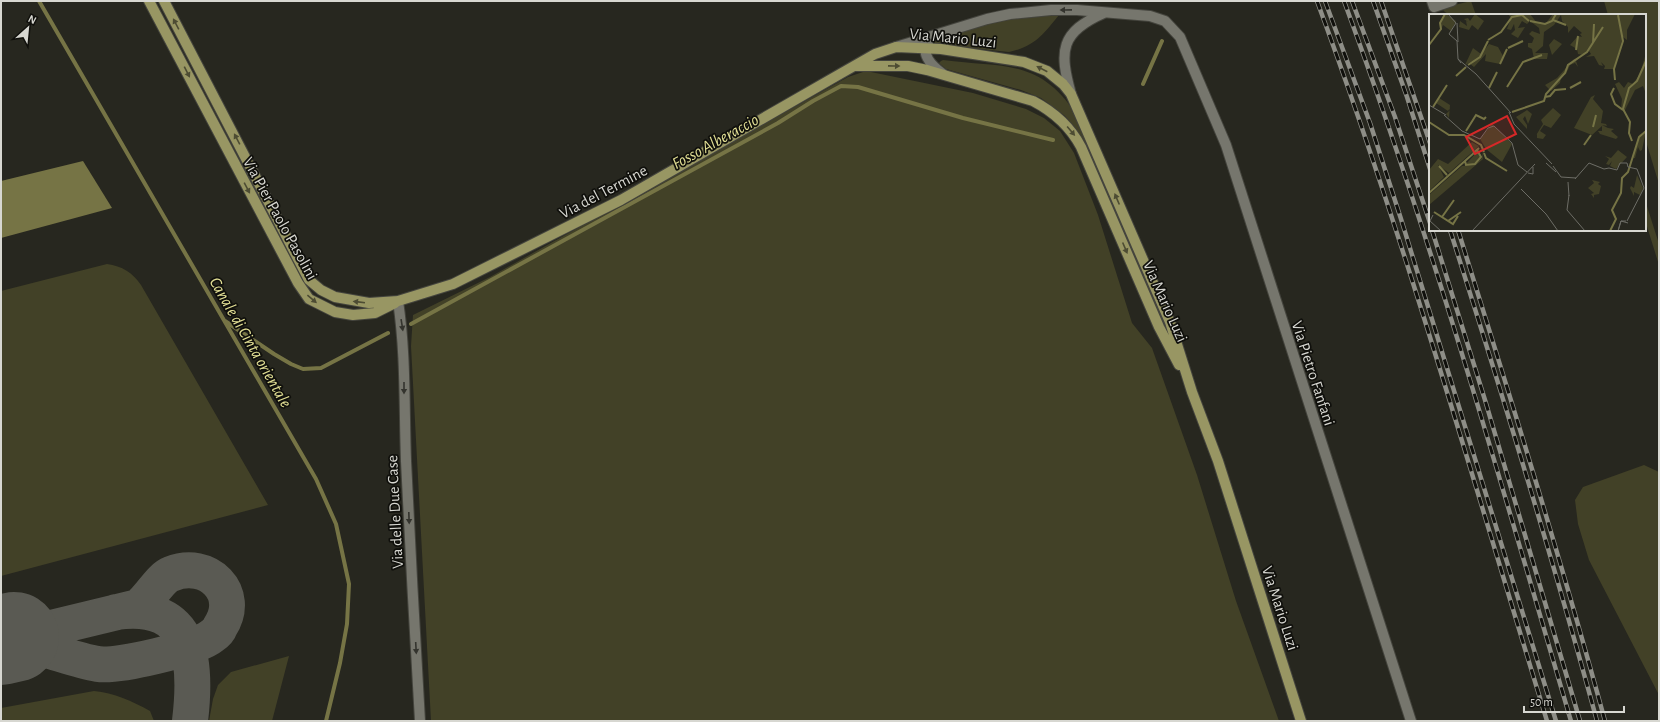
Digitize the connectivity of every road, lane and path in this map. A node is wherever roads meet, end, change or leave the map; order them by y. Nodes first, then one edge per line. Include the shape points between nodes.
1 (149, 1) edge
2 (164, 1) edge
3 (1452, 1) edge
4 (1433, 4) edge
5 (1104, 13) junction
6 (938, 34) junction
7 (896, 47) junction
8 (925, 48) junction
9 (855, 66) junction
10 (945, 75) junction
11 (1071, 94) junction
12 (398, 301) junction
13 (1192, 392) junction
14 (420, 721) edge
15 (1301, 721) edge
16 (1411, 721) edge

1 -> 12 main road, Via Pier Paolo Pasolini via 298,283 309,299 334,312 354,315 375,313
12 -> 2 main road, Via Pier Paolo Pasolini via 369,303 342,299 322,290 309,280
3 - 4 street
5 -> 6 street via 1069,10 1010,14
5 - 11 street via 1074,30 1067,44 1064,67
5 - 16 street, Via Pietro Fanfani via 1144,14 1156,17 1168,24 1180,37 1226,145
6 - 7 street
6 - 8 street via 930,38
7 - 8 main road, Via Mario Luzi
7 - 9 main road, Via Mario Luzi via 875,54
8 - 10 street via 928,61
11 -> 8 main road, Via Mario Luzi via 1047,71 1024,62
9 -> 10 main road, Via Mario Luzi via 908,66
9 - 12 main road, Via del Termine via 621,200 453,284
10 -> 13 main road, Via Mario Luzi via 1033,101 1051,112 1072,132 1081,147 1159,327
13 -> 11 main road, Via Mario Luzi via 1170,322
12 -> 14 street, Via delle Due Case via 403,333 403,393
13 - 15 main road, Via Mario Luzi via 1218,461

